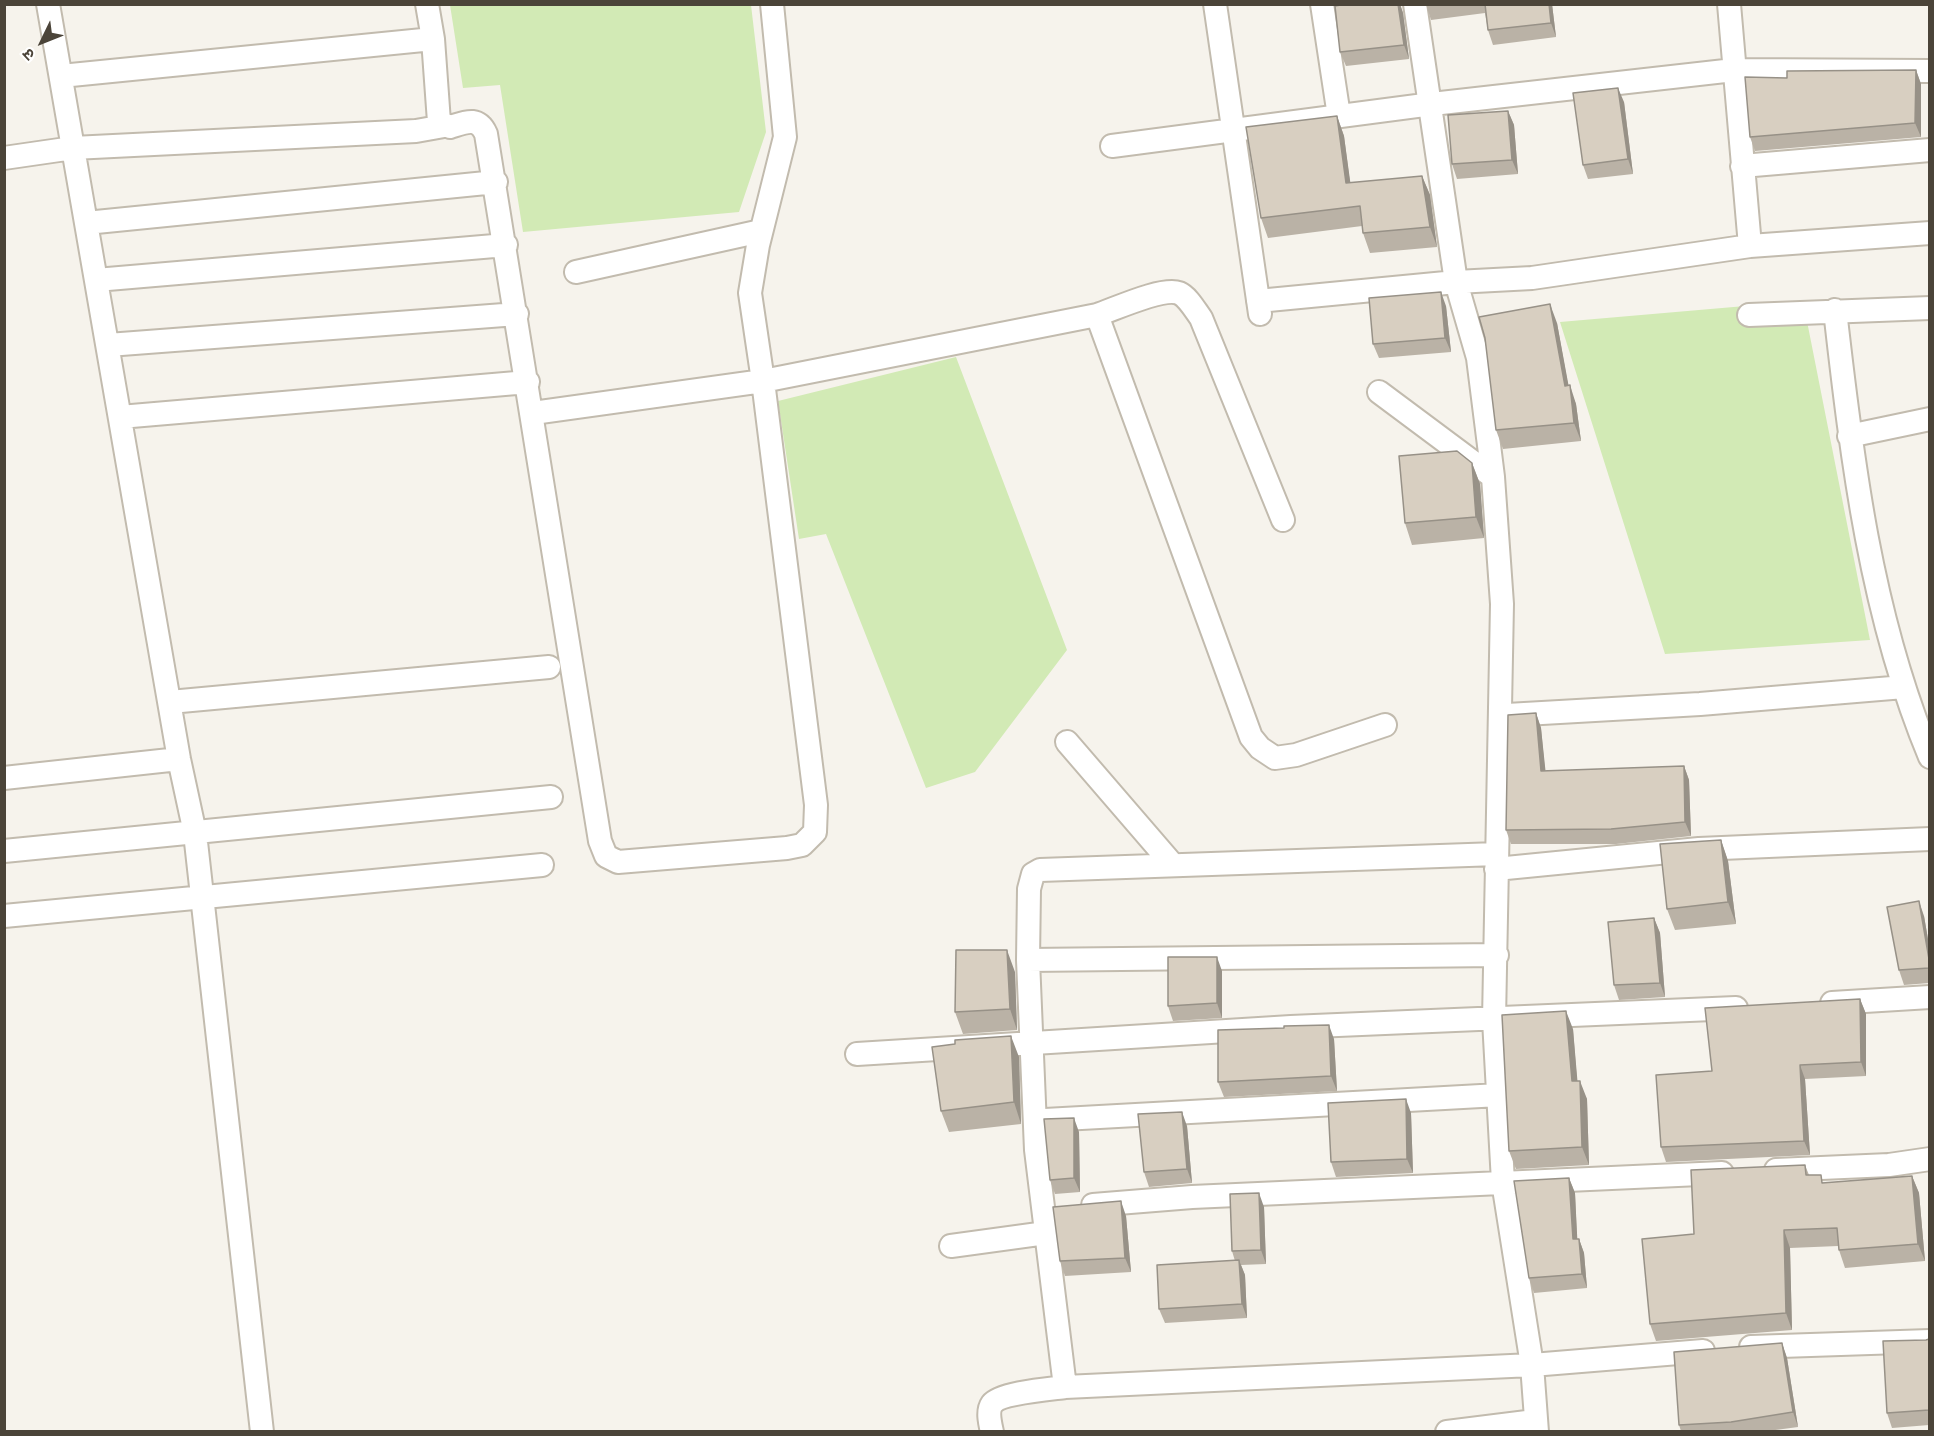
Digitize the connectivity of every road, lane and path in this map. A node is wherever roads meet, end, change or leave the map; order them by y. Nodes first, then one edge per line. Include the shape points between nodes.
1 (48, 4) edge
2 (427, 4) edge
3 (772, 4) edge
4 (1215, 4) edge
5 (1322, 4) edge
6 (1415, 4) edge
7 (1729, 4) edge
8 (433, 39) junction
9 (1734, 70) junction
10 (1929, 70) edge
11 (61, 76) junction
12 (1432, 104) junction
13 (1339, 116) junction
14 (444, 126) junction
15 (1233, 130) junction
16 (1112, 147) dead end
17 (73, 148) junction
18 (1929, 150) edge
19 (4, 158) edge
20 (1742, 166) junction
21 (496, 182) junction
22 (86, 223) junction
23 (761, 231) junction
24 (1929, 233) edge
25 (506, 245) junction
26 (1750, 246) junction
27 (576, 272) dead end
28 (96, 280) junction
29 (1456, 282) junction
30 (1929, 308) edge
31 (1835, 310) junction
32 (517, 314) junction
33 (1097, 315) junction
34 (1749, 315) dead end
35 (108, 345) junction
36 (763, 381) junction
37 (528, 382) junction
38 (1379, 392) dead end
39 (533, 413) junction
40 (120, 417) junction
41 (1929, 419) edge
42 (1849, 435) junction
43 (1493, 477) junction
44 (1284, 520) dead end
45 (549, 667) dead end
46 (1904, 687) junction
47 (170, 702) junction
48 (1500, 716) junction
49 (1385, 725) dead end
50 (1067, 742) dead end
51 (1929, 757) edge
52 (179, 759) junction
53 (4, 778) edge
54 (551, 797) dead end
55 (195, 833) junction
56 (1929, 838) edge
57 (4, 851) edge
58 (1496, 861) junction
59 (542, 865) dead end
60 (1173, 866) junction
61 (203, 896) junction
62 (4, 916) edge
63 (1497, 955) junction
64 (1028, 960) junction
65 (1929, 997) edge
66 (1813, 1004) edge
67 (1754, 1007) edge
68 (1494, 1020) junction
69 (1031, 1042) junction
70 (856, 1054) dead end
71 (1499, 1095) junction
72 (1035, 1120) junction
73 (1929, 1159) edge
74 (1503, 1182) junction
75 (1043, 1209) junction
76 (1046, 1233) junction
77 (951, 1246) dead end
78 (1929, 1341) edge
79 (1532, 1365) junction
80 (1065, 1387) junction
81 (1536, 1426) edge
82 (262, 1431) edge
83 (992, 1431) edge
84 (1447, 1431) edge

1 - 11 street
2 - 8 street
3 - 23 street via 785,137
4 - 15 street
5 - 13 street
6 - 12 street
7 - 9 street
8 - 11 street
8 - 14 street via 437,116
9 - 10 street
9 - 12 street
9 - 20 street
11 - 17 street
12 - 13 street
12 - 29 street
13 - 15 street
14 - 17 street via 416,131
14 - 21 street via 470,121 482,125
15 - 16 street
15 - 29 street via 1259,308
17 - 19 street
17 - 22 street
18 - 20 street
20 - 26 street
21 - 22 street
21 - 25 street
22 - 28 street
23 - 27 street
23 - 36 street via 750,293
24 - 26 street
25 - 28 street
25 - 32 street
26 - 29 street via 1532,278
28 - 35 street
29 - 43 street via 1478,358
30 - 31 street
31 - 34 street
31 - 42 street
32 - 35 street
32 - 37 street
33 - 36 street
33 - 44 street via 1167,291 1180,294 1191,303 1201,318
33 - 49 street via 1251,736 1275,758 1296,755
35 - 40 street
36 - 39 street
36 - 39 street via 816,805 814,832 802,844 787,848 618,862 606,856 600,841
37 - 39 street
37 - 40 street
38 - 43 street
40 - 47 street
41 - 42 street
42 - 46 street via 1862,509
43 - 48 street via 1502,604
45 - 47 street
46 - 48 street
46 - 51 street
47 - 52 street
48 - 58 street
50 - 60 street
52 - 53 street
52 - 55 street
54 - 55 street
55 - 57 street
55 - 61 street
56 - 58 street
58 - 60 street
58 - 63 street
59 - 61 street
60 - 64 street via 1040,870 1033,874 1029,890
61 - 62 street
61 - 82 street
63 - 64 street
63 - 68 street
64 - 69 street
65 - 66 street
67 - 68 street
68 - 69 street
68 - 71 street
69 - 70 street
69 - 72 street
71 - 72 street
71 - 74 street
72 - 75 street
73 - 74 street via 1889,1165
74 - 75 street via 1192,1197
74 - 79 street
75 - 76 street
76 - 77 street
76 - 80 street
78 - 79 street via 1791,1344
79 - 80 street
79 - 81 street
80 - 83 street via 993,1402 989,1411
81 - 84 street

